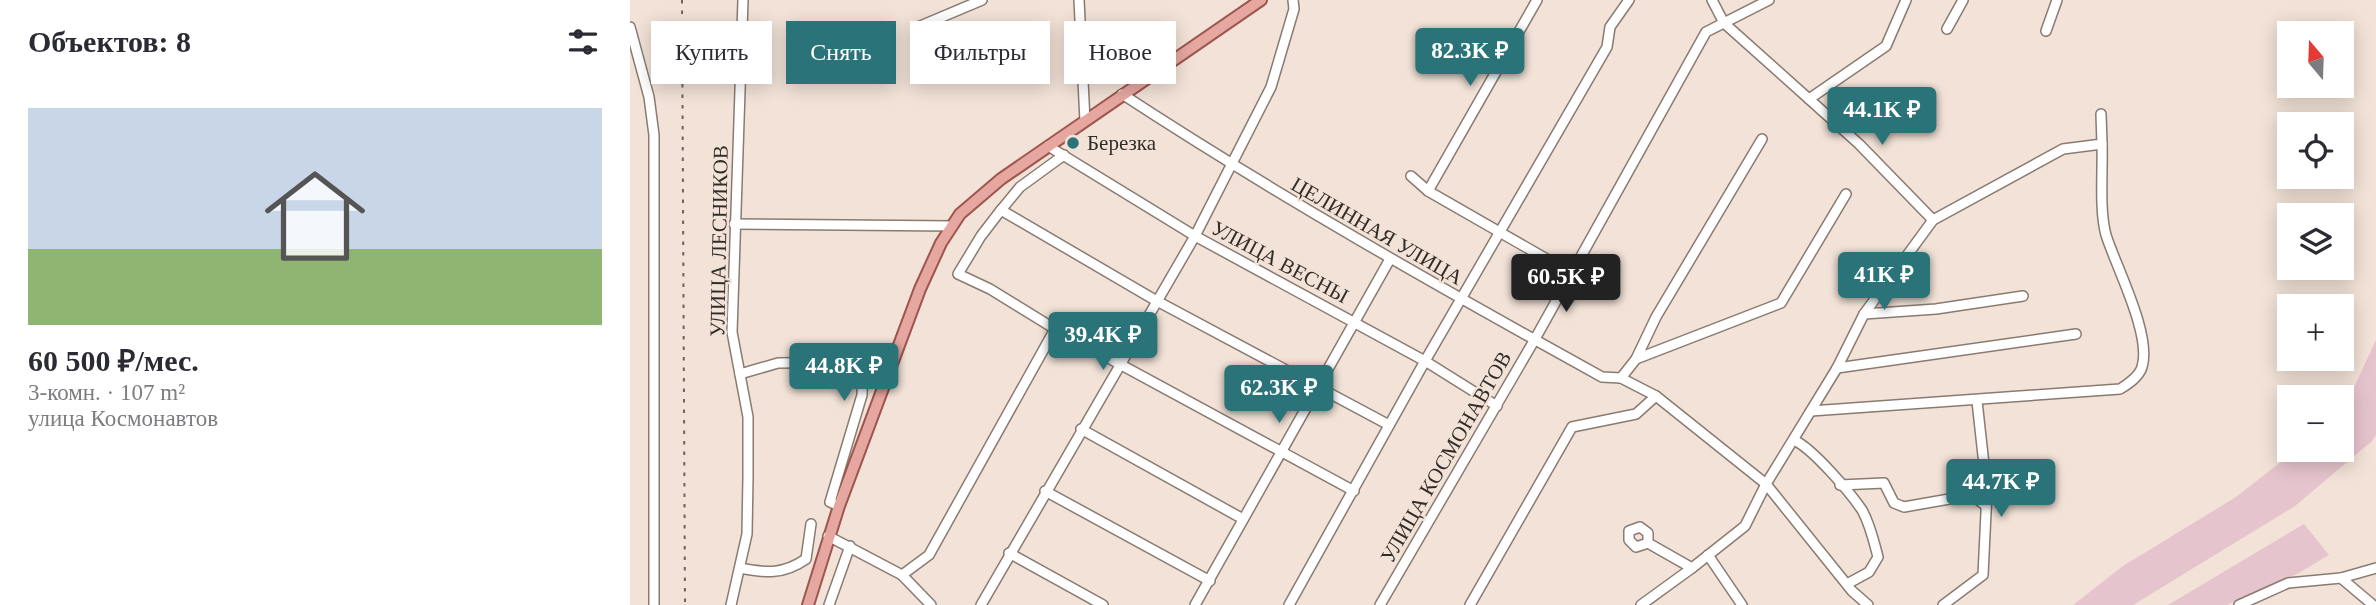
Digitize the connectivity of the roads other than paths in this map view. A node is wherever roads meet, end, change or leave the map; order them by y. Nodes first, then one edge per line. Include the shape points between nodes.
1 (743, 0) edge
2 (982, 0) edge
3 (1080, 0) edge
4 (1261, 0) edge
5 (1293, 0) edge
6 (1537, 0) edge
7 (1629, 0) edge
8 (1712, 0) edge
9 (1769, 0) edge
10 (1906, 0) edge
11 (1963, 0) edge
12 (2057, 0) edge
13 (932, 21) edge
14 (1724, 23) junction
15 (630, 27) edge
16 (1947, 29) dead end
17 (2046, 31) dead end
18 (1122, 94) junction
19 (1809, 99) junction
20 (2101, 114) dead end
21 (1085, 121) junction
22 (1762, 139) dead end
23 (2102, 144) junction
24 (1048, 146) junction
25 (1063, 155) junction
26 (1229, 164) junction
27 (1411, 176) dead end
28 (1429, 191) junction
29 (1846, 194) dead end
30 (1001, 210) junction
31 (1933, 220) junction
32 (734, 223) junction
33 (952, 226) junction
34 (1501, 231) junction
35 (1195, 236) junction
36 (1390, 259) junction
37 (1571, 273) junction
38 (2023, 296) dead end
39 (1155, 300) junction
40 (1461, 300) junction
41 (1864, 314) junction
42 (1356, 322) junction
43 (1055, 329) junction
44 (2076, 334) dead end
45 (1535, 340) junction
46 (1636, 359) junction
47 (1425, 361) junction
48 (1119, 363) junction
49 (1837, 368) junction
50 (740, 374) junction
51 (1621, 378) junction
52 (1317, 388) junction
53 (1656, 396) junction
54 (1976, 401) junction
55 (1497, 407) junction
56 (1811, 411) junction
57 (1389, 425) junction
58 (1081, 429) junction
59 (1794, 440) junction
60 (1281, 452) junction
61 (1766, 484) junction
62 (1840, 485) junction
63 (1045, 491) junction
64 (1354, 491) junction
65 (839, 506) junction
66 (1986, 506) junction
67 (1243, 519) junction
68 (811, 524) dead end
69 (828, 536) junction
70 (1648, 543) dead end
71 (850, 546) junction
72 (1009, 554) junction
73 (1709, 555) junction
74 (740, 568) junction
75 (1692, 568) junction
76 (2376, 568) edge
77 (902, 575) junction
78 (2342, 578) junction
79 (1210, 581) junction
80 (1847, 584) junction
81 (2252, 603) edge
82 (654, 605) edge
83 (731, 605) edge
84 (808, 605) edge
85 (829, 605) edge
86 (931, 605) edge
87 (981, 605) edge
88 (1103, 605) edge
89 (1195, 605) edge
90 (1289, 605) edge
91 (1380, 605) edge
92 (1469, 605) edge
93 (1641, 605) edge
94 (1742, 605) edge
95 (1868, 605) edge
96 (1943, 605) edge
97 (2239, 605) edge
98 (2373, 605) edge

1 - 32 street, УЛИЦА ЛЕСНИКОВ
2 - 13 street
3 - 21 street
4 - 18 main road
5 - 26 street via 1271,87
6 - 28 street
7 - 34 street via 1610,27 1607,47
8 - 14 street
9 - 14 street, УЛИЦА КОСМОНАВТОВ
10 - 19 street via 1886,46
11 - 16 street
12 - 17 street
14 - 19 street
14 - 37 street, УЛИЦА КОСМОНАВТОВ via 1706,32
15 - 82 street via 654,135
18 - 21 main road
18 - 26 street, ЦЕЛИННАЯ УЛИЦА
19 - 31 street
20 - 23 street
21 - 24 main road
22 - 46 street via 1656,317
23 - 31 street via 2063,149
23 - 54 street via 2105,232 2127,283 2144,349 2142,369 2120,389
24 - 25 street, УЛИЦА ВЕСНЫ
24 - 33 main road via 974,200
25 - 30 street via 1020,187
25 - 35 street, УЛИЦА ВЕСНЫ
26 - 35 street
26 - 36 street, ЦЕЛИННАЯ УЛИЦА
27 - 28 street
28 - 34 street
29 - 46 street via 1780,303
30 - 39 street
30 - 43 street via 958,274
31 - 41 street
32 - 33 street
32 - 50 street, УЛИЦА ЛЕСНИКОВ via 732,332
33 - 65 main road via 920,289
34 - 37 street
34 - 40 street
35 - 39 street
35 - 42 street, УЛИЦА ВЕСНЫ
36 - 40 street, ЦЕЛИННАЯ УЛИЦА
36 - 42 street
37 - 45 street, УЛИЦА КОСМОНАВТОВ
38 - 41 street
39 - 48 street
39 - 52 street
40 - 45 street, ЦЕЛИННАЯ УЛИЦА
40 - 47 street
41 - 49 street
42 - 47 street, УЛИЦА ВЕСНЫ
42 - 52 street
43 - 48 street
43 - 77 street via 929,555
44 - 49 street
45 - 51 street, ЦЕЛИННАЯ УЛИЦА via 1602,377
45 - 55 street, УЛИЦА КОСМОНАВТОВ
46 - 51 street
47 - 55 street, УЛИЦА ВЕСНЫ
47 - 57 street
48 - 58 street
48 - 60 street
49 - 56 street
50 - 65 street via 778,363 863,362 862,395 830,502
50 - 74 street, УЛИЦА ЛЕСНИКОВ via 748,417 748,477 747,534
51 - 53 street, ЦЕЛИННАЯ УЛИЦА
52 - 57 street
52 - 60 street
53 - 61 street, ЦЕЛИННАЯ УЛИЦА
53 - 92 street via 1636,414 1572,427
54 - 56 street
54 - 66 street
55 - 91 street, УЛИЦА КОСМОНАВТОВ
56 - 59 street
57 - 64 street
58 - 63 street
58 - 67 street
59 - 61 street
59 - 62 street via 1808,447
60 - 64 street
60 - 67 street
61 - 73 street via 1745,526
61 - 80 street, ЦЕЛИННАЯ УЛИЦА
62 - 66 street via 1884,483 1894,503 1904,507 1972,495
62 - 80 street via 1862,511 1878,557 1869,572
63 - 72 street
63 - 79 street
64 - 90 street
65 - 69 main road
66 - 96 street via 1983,575
67 - 79 street
68 - 74 street via 806,559 797,565 769,573
69 - 71 street
69 - 84 main road
70 - 75 street
71 - 77 street
71 - 85 street
72 - 87 street
72 - 88 street
73 - 75 street
73 - 94 street
74 - 83 street, УЛИЦА ЛЕСНИКОВ
75 - 93 street
76 - 78 street
77 - 86 street
78 - 81 street via 2288,583
78 - 98 street
79 - 89 street
80 - 95 street, ЦЕЛИННАЯ УЛИЦА
81 - 97 street

